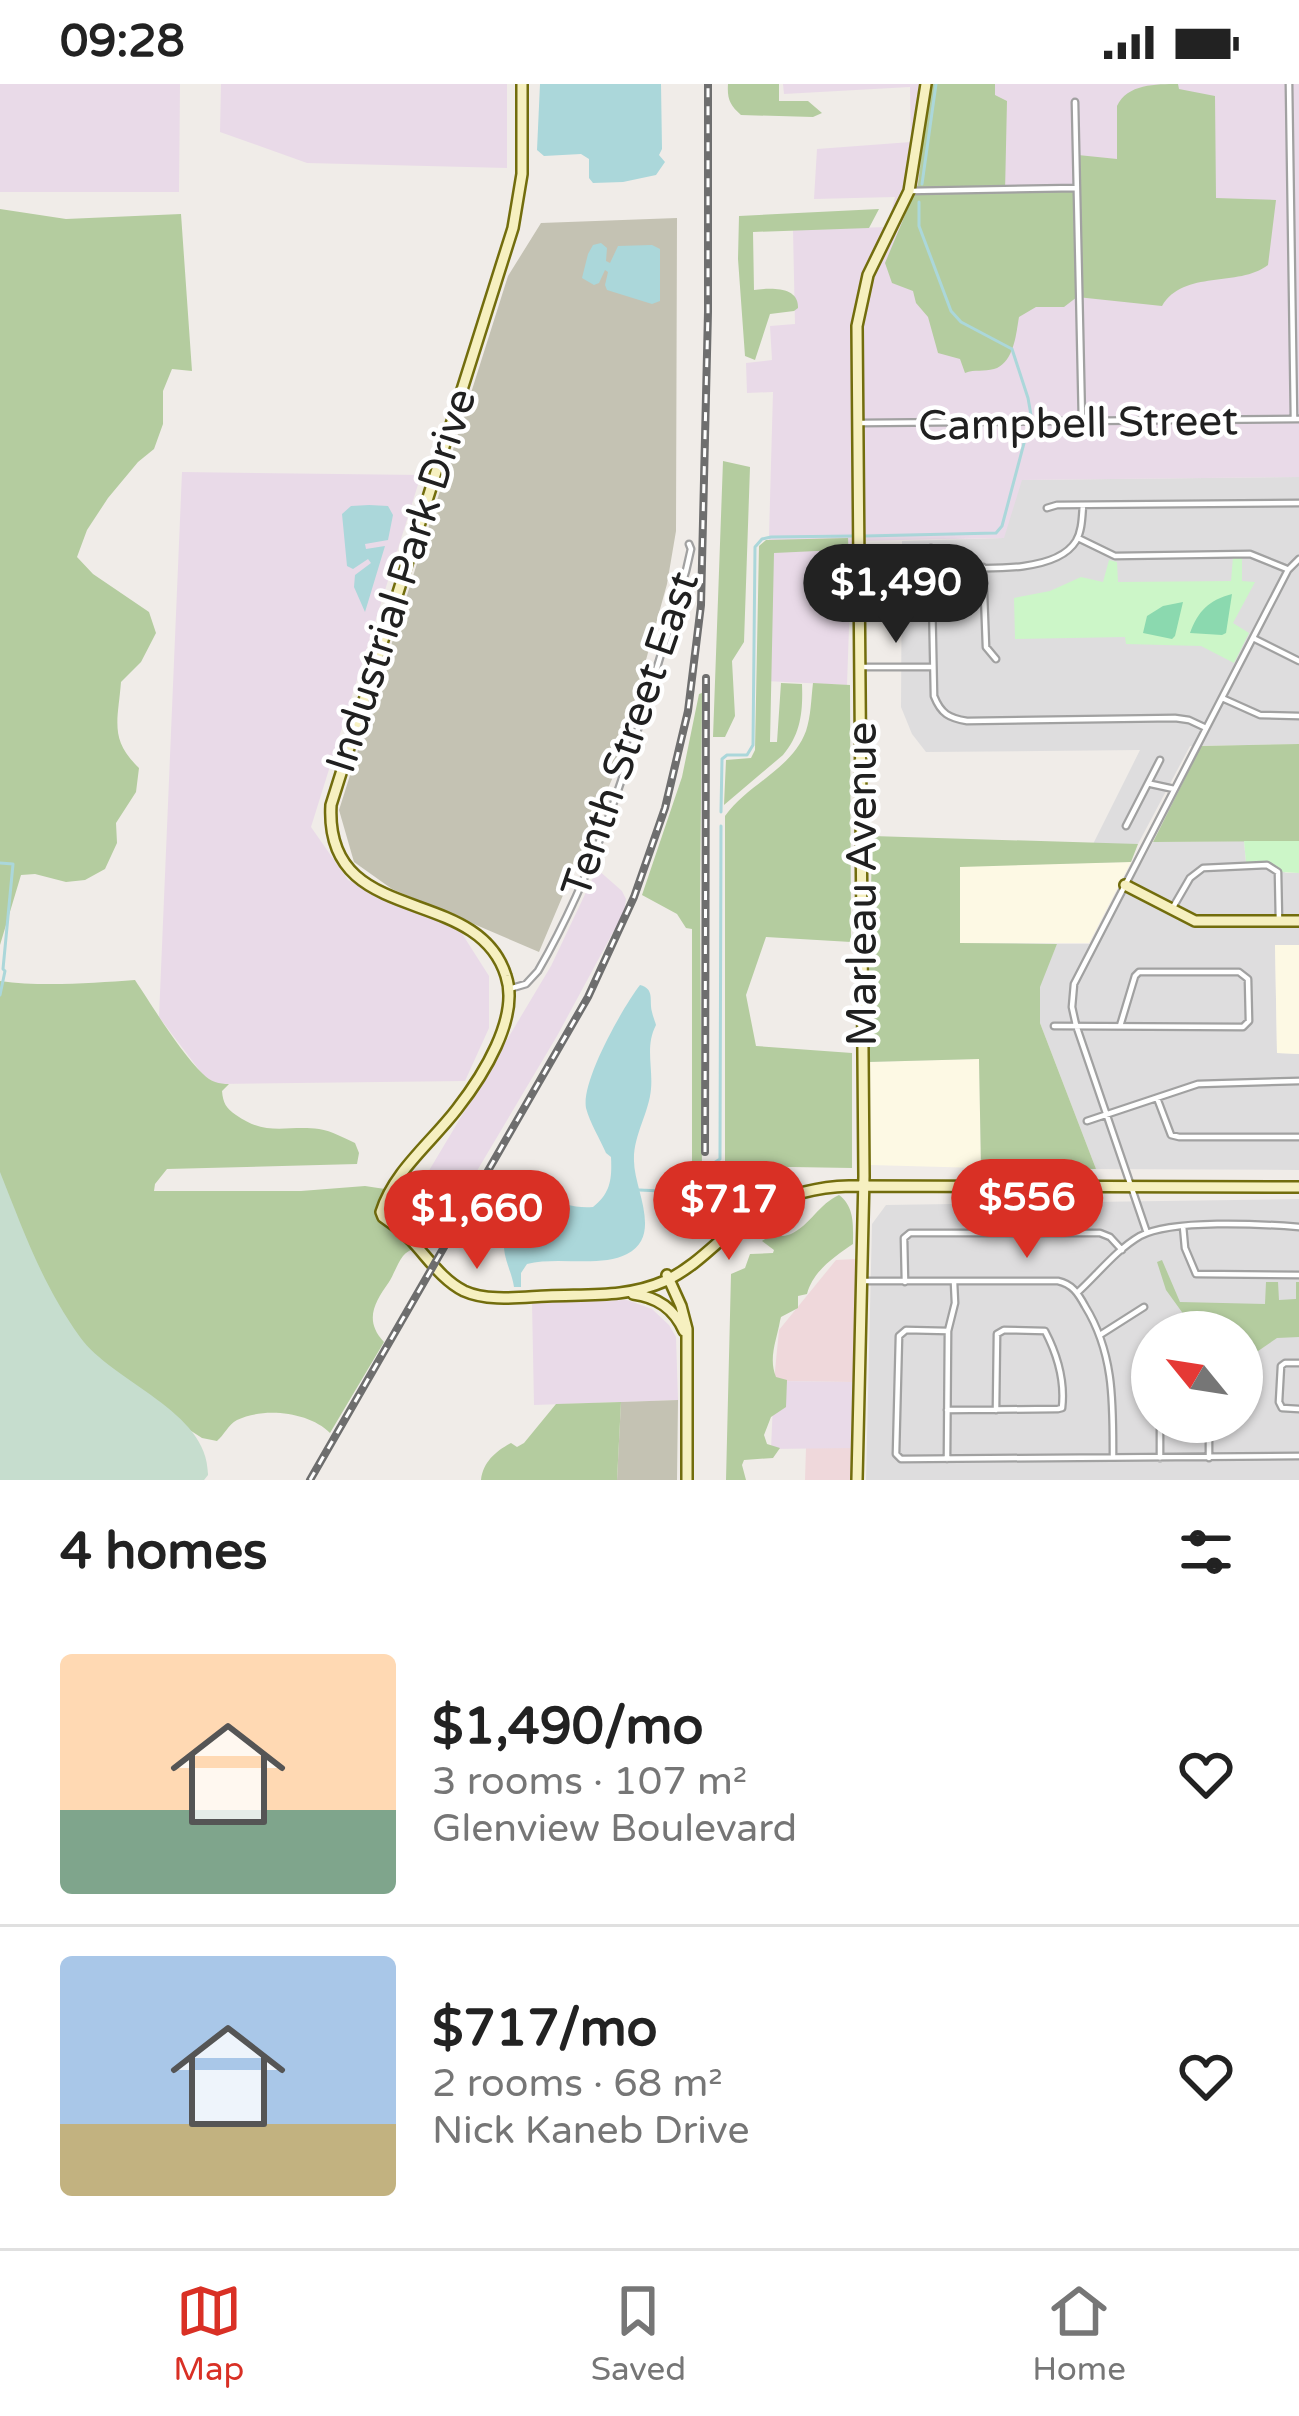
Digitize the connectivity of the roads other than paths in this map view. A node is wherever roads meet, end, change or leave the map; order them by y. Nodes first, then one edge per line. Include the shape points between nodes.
1 (522, 84) edge
2 (926, 84) edge
3 (1289, 84) edge
4 (1075, 102) dead end
5 (1076, 188) junction
6 (909, 190) junction
7 (1296, 419) edge
8 (1082, 422) junction
9 (856, 423) junction
10 (1299, 503) edge
11 (1083, 505) junction
12 (1047, 508) dead end
13 (1078, 538) junction
14 (688, 544) dead end
15 (931, 548) dead end
16 (1299, 559) edge
17 (932, 567) junction
18 (983, 567) junction
19 (1288, 570) junction
20 (1253, 638) junction
21 (996, 658) dead end
22 (1299, 661) edge
23 (859, 667) junction
24 (933, 667) junction
25 (1222, 698) junction
26 (1299, 716) edge
27 (1206, 728) junction
28 (1160, 760) dead end
29 (1148, 784) junction
30 (1174, 789) junction
31 (1126, 826) dead end
32 (1125, 885) junction
33 (1172, 910) junction
34 (1279, 921) junction
35 (1299, 921) edge
36 (509, 989) junction
37 (1076, 1025) junction
38 (1054, 1026) dead end
39 (1120, 1026) junction
40 (1299, 1081) edge
41 (1157, 1098) junction
42 (1107, 1114) junction
43 (1087, 1121) dead end
44 (1299, 1137) edge
45 (1131, 1184) junction
46 (1299, 1184) edge
47 (863, 1185) junction
48 (880, 1187) junction
49 (863, 1210) junction
50 (1183, 1226) junction
51 (1299, 1227) edge
52 (1147, 1233) junction
53 (1122, 1250) junction
54 (1299, 1275) edge
55 (668, 1277) junction
56 (861, 1281) junction
57 (905, 1282) junction
58 (954, 1282) junction
59 (596, 1294) junction
60 (622, 1294) junction
61 (1077, 1294) junction
62 (1144, 1307) dead end
63 (948, 1330) junction
64 (1100, 1335) junction
65 (688, 1346) junction
66 (1299, 1363) edge
67 (1299, 1409) edge
68 (947, 1410) junction
69 (996, 1410) junction
70 (1160, 1443) edge
71 (1209, 1443) edge
72 (1299, 1456) edge
73 (1113, 1458) junction
74 (946, 1459) junction
75 (1160, 1459) junction
76 (1209, 1459) junction
77 (687, 1480) edge
78 (857, 1480) edge

1 - 36 street, Industrial Park Drive via 513,228 330,812 335,846 353,875 471,929 501,963
2 - 6 street, Marleau Avenue
3 - 7 street
4 - 5 street
5 - 6 street
5 - 8 street
6 - 9 street, Marleau Avenue via 863,292
7 - 8 street, Campbell Street
8 - 9 street, Campbell Street
9 - 23 street, Marleau Avenue
10 - 11 street
11 - 12 street
11 - 13 street
13 - 18 street via 1049,562
13 - 19 street via 1115,556 1250,554
14 - 36 street, Tenth Street East via 592,863 538,970
15 - 17 street
16 - 19 street
17 - 18 street
17 - 24 street
18 - 21 street via 986,647
19 - 20 street
20 - 22 street
20 - 25 street
23 - 24 street
23 - 47 street, Marleau Avenue
24 - 27 street via 938,708 967,722 1175,718
25 - 26 street via 1260,715
25 - 27 street
27 - 30 street
28 - 29 street
29 - 30 street
29 - 31 street
30 - 32 street
32 - 33 street
32 - 37 street via 1074,984
33 - 34 street via 1195,921
33 - 34 street via 1203,868 1267,865 1280,880
34 - 35 street
36 - 59 street via 493,1050 381,1209 464,1291
37 - 38 street
37 - 39 street
37 - 42 street
39 - 39 street via 1141,971 1243,973 1249,981 1243,1027
40 - 41 street via 1198,1084
41 - 42 street
41 - 44 street via 1179,1137
42 - 43 street
42 - 45 street
45 - 46 street
45 - 47 street
45 - 48 street
45 - 52 street
47 - 48 street
47 - 49 street, Marleau Avenue
47 - 55 street via 770,1204
48 - 49 street
49 - 56 street, Marleau Avenue
50 - 51 street
50 - 52 street
50 - 54 street via 1196,1274
52 - 53 street
53 - 57 street via 1100,1233 910,1234
53 - 61 street
55 - 59 street
55 - 60 street
55 - 65 street
56 - 57 street
56 - 78 street, Marleau Avenue
57 - 58 street
58 - 61 street via 1058,1281
58 - 63 street
59 - 60 street
60 - 65 street via 666,1306
61 - 64 street
62 - 64 street
63 - 68 street
63 - 74 street via 898,1336 897,1457
64 - 73 street via 1112,1381
65 - 77 street
66 - 67 street via 1281,1366 1279,1402
68 - 69 street
68 - 74 street
69 - 69 street via 1062,1408 1059,1366 1043,1330 997,1334
70 - 75 street
71 - 76 street
72 - 76 street
73 - 74 street
73 - 75 street
75 - 76 street

